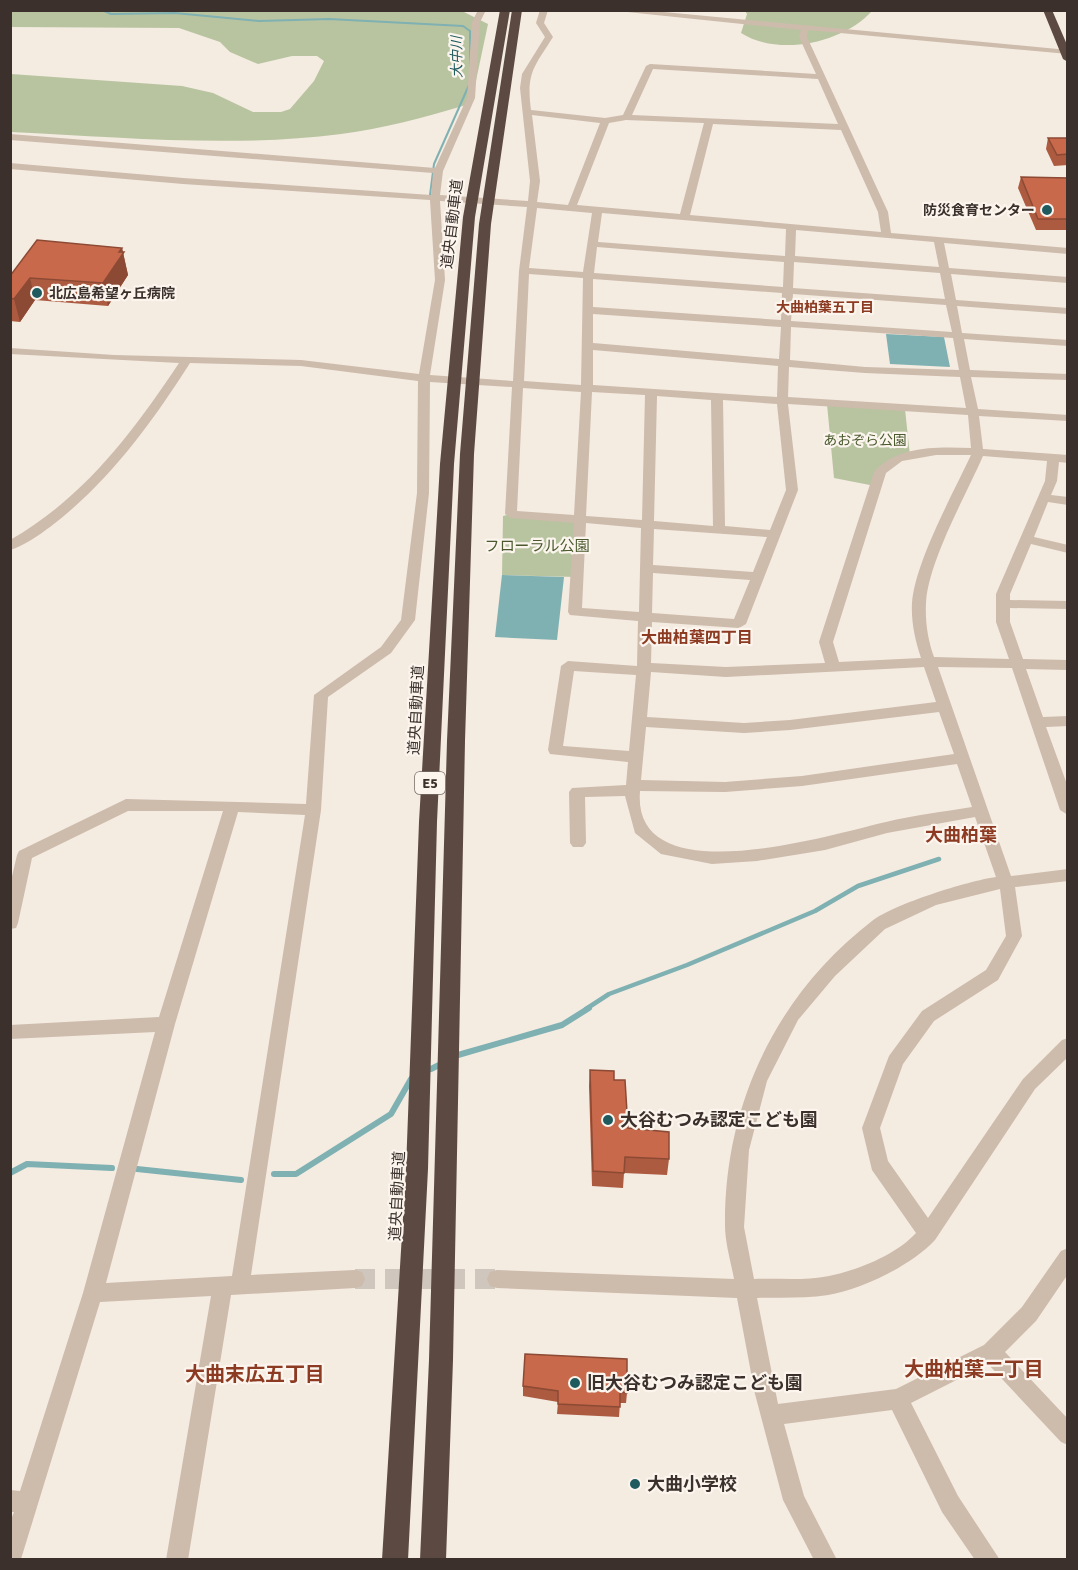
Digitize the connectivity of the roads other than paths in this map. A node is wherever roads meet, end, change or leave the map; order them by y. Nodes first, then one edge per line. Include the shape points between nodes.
1 (482, 10) edge
2 (505, 10) edge
3 (517, 10) edge
4 (544, 10) edge
5 (612, 10) edge
6 (1047, 10) edge
7 (1059, 10) edge
8 (805, 28) junction
9 (1068, 30) edge
10 (1066, 54) edge
11 (821, 77) junction
12 (528, 112) junction
13 (626, 117) junction
14 (605, 121) junction
15 (709, 122) junction
16 (843, 128) junction
17 (10, 137) edge
18 (10, 166) edge
19 (438, 171) junction
20 (439, 198) junction
21 (530, 205) junction
22 (572, 209) junction
23 (597, 212) junction
24 (684, 218) junction
25 (792, 228) junction
26 (887, 236) junction
27 (939, 241) junction
28 (591, 244) junction
29 (1068, 251) edge
30 (789, 260) junction
31 (944, 269) junction
32 (524, 271) junction
33 (588, 276) junction
34 (1068, 280) edge
35 (787, 290) junction
36 (952, 301) junction
37 (586, 310) junction
38 (1068, 311) edge
39 (785, 323) junction
40 (958, 334) junction
41 (1068, 343) edge
42 (586, 346) junction
43 (10, 351) edge
44 (187, 360) junction
45 (783, 363) junction
46 (965, 375) junction
47 (1068, 377) edge
48 (428, 378) junction
49 (512, 384) junction
50 (587, 388) junction
51 (651, 394) junction
52 (717, 397) junction
53 (782, 401) junction
54 (973, 413) junction
55 (1068, 418) edge
56 (978, 453) junction
57 (1053, 458) junction
58 (1068, 459) edge
59 (1045, 498) junction
60 (1068, 501) edge
61 (580, 520) junction
62 (648, 524) junction
63 (719, 530) junction
64 (774, 534) junction
65 (1026, 539) junction
66 (10, 546) edge
67 (1068, 549) edge
68 (647, 569) junction
69 (758, 576) junction
70 (1003, 603) junction
71 (1068, 605) edge
72 (645, 618) junction
73 (930, 662) junction
74 (1068, 664) edge
75 (1017, 665) junction
76 (833, 666) junction
77 (644, 669) junction
78 (945, 706) junction
79 (1068, 721) edge
80 (639, 722) junction
81 (1036, 722) junction
82 (636, 757) junction
83 (961, 758) junction
84 (1063, 782) edge
85 (633, 788) junction
86 (232, 806) junction
87 (313, 810) junction
88 (1068, 810) edge
89 (980, 811) junction
90 (578, 843) dead end
91 (1068, 875) edge
92 (1005, 882) junction
93 (10, 922) edge
94 (166, 1024) junction
95 (10, 1032) edge
96 (1068, 1046) edge
97 (928, 1234) junction
98 (1064, 1271) edge
99 (355, 1279) tunnel mouth
100 (497, 1279) tunnel mouth
101 (231, 1286) junction
102 (744, 1289) junction
103 (93, 1293) junction
104 (992, 1352) junction
105 (898, 1399) junction
106 (771, 1414) junction
107 (1068, 1436) edge
108 (19, 1502) edge
109 (10, 1560) edge
110 (177, 1560) edge
111 (395, 1560) edge
112 (433, 1560) edge
113 (826, 1560) edge
114 (989, 1560) edge

1 - 19 street via 476,22 471,98
2 - 111 highway, 道央自動車道 / E5 via 469,217 447,464
3 - 112 highway, E5 via 484,224 467,454
4 - 12 street via 540,23 549,37 526,74
5 - 8 street
6 - 10 highway
7 - 9 highway
8 - 10 street
8 - 11 street via 803,37
11 - 13 street via 650,66
11 - 16 street
12 - 14 street
12 - 21 street via 535,181
13 - 14 street
13 - 15 street
14 - 22 street
15 - 16 street
15 - 24 street
16 - 26 street via 883,212
17 - 19 street
18 - 20 street
19 - 20 street
20 - 21 street
20 - 48 street via 440,280
21 - 22 street
21 - 32 street
22 - 23 street
23 - 24 street
23 - 28 street
24 - 25 street
25 - 26 street
25 - 30 street
26 - 27 street
27 - 29 street
27 - 31 street
28 - 30 street
28 - 33 street
30 - 31 street
30 - 35 street
31 - 34 street
31 - 36 street
32 - 33 street
32 - 49 street
33 - 35 street
33 - 37 street
35 - 36 street
35 - 39 street
36 - 38 street
36 - 40 street
37 - 39 street
37 - 42 street
39 - 40 street
39 - 45 street
40 - 41 street
40 - 46 street
42 - 45 street
42 - 50 street
43 - 44 street
44 - 48 street via 301,363
44 - 66 street via 145,424 88,486 58,516
45 - 46 street
45 - 53 street
46 - 47 street
46 - 54 street
48 - 49 street
48 - 87 street via 423,493 408,620 386,651 321,695
49 - 50 street
49 - 61 street via 511,514
50 - 51 street
50 - 61 street
51 - 52 street
51 - 62 street
52 - 53 street
52 - 63 street
53 - 54 street
53 - 64 street via 792,490
54 - 55 street
54 - 56 street
56 - 57 street
56 - 73 street via 927,567 919,602 921,639
56 - 76 street via 918,454 896,459 880,472 826,642
57 - 58 street
57 - 59 street
59 - 60 street
59 - 65 street
61 - 62 street
61 - 72 street via 575,612
62 - 63 street
62 - 68 street
63 - 64 street
64 - 69 street
65 - 67 street
65 - 70 street via 1003,594
68 - 69 street
68 - 72 street
69 - 72 street via 739,624
70 - 71 street
70 - 75 street via 1003,622
72 - 77 street
73 - 75 street
73 - 76 street
73 - 78 street
74 - 75 street
75 - 81 street
76 - 77 street via 726,672
77 - 80 street
77 - 82 street via 568,666 555,750
78 - 80 street via 744,728
78 - 83 street
79 - 81 street
80 - 82 street
81 - 84 street
82 - 85 street
83 - 85 street via 802,781
83 - 89 street
84 - 88 street
85 - 89 street via 632,801 640,829 667,849 712,858 825,844 887,827
85 - 90 street via 577,792
86 - 87 street
86 - 93 street via 126,805 25,855
86 - 94 street
87 - 101 street
89 - 92 street
91 - 92 street
92 - 97 street via 1014,936 992,975 928,1017 895,1061 871,1128 879,1164
92 - 102 street via 932,900 879,924 829,971 792,1015 758,1081 740,1150 734,1227
94 - 95 street
94 - 103 street
96 - 97 street via 1029,1084
97 - 102 street via 916,1247 878,1269 828,1286
98 - 104 street
99 - 101 street
100 - 102 street
101 - 103 street
101 - 110 street
102 - 106 street
103 - 108 street
104 - 105 street
104 - 107 street
105 - 106 street
105 - 114 street via 950,1504
106 - 113 street via 794,1500
108 - 109 street

